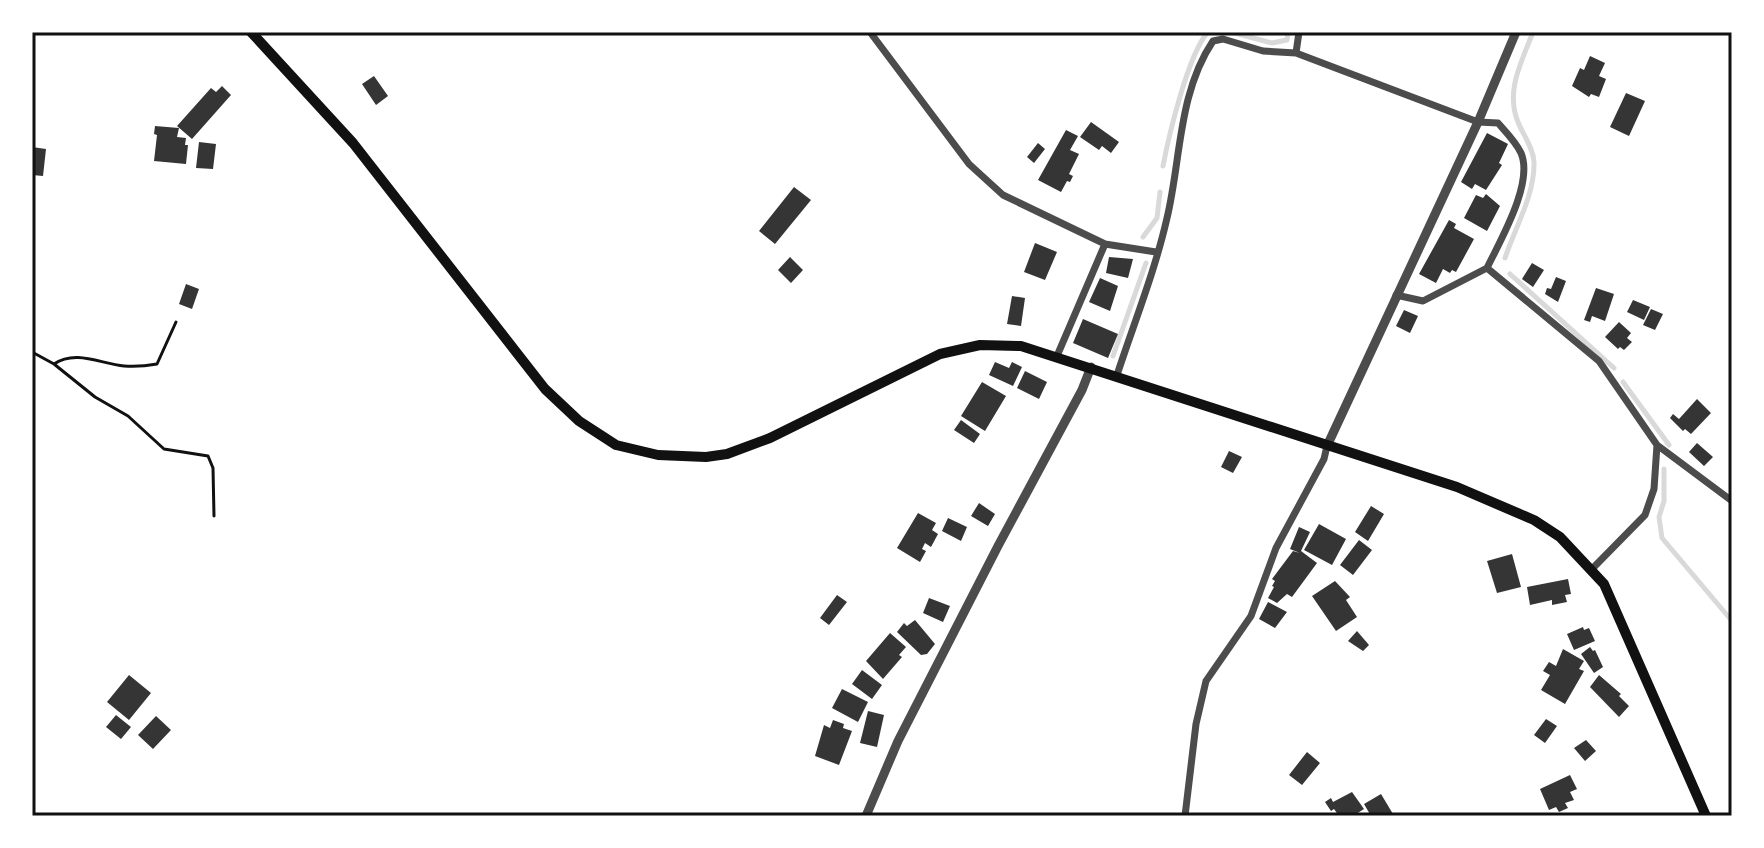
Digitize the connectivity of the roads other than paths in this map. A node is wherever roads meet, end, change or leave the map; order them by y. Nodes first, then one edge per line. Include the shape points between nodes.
1 (251, 32) edge
2 (870, 32) edge
3 (1299, 32) edge
4 (1516, 32) edge
5 (1296, 53) junction
6 (1478, 122) junction
7 (1105, 244) junction
8 (1156, 252) junction
9 (1487, 268) junction
10 (1396, 295) junction
11 (1057, 356) junction
12 (1091, 367) junction
13 (1117, 375) junction
14 (1657, 445) junction
15 (1327, 446) junction
16 (1732, 501) edge
17 (1593, 568) junction
18 (866, 816) edge
19 (1185, 816) edge
20 (1706, 816) edge

1 - 11 main road via 353,143 545,389 579,421 616,445 658,455 727,454 940,354 980,345 1021,346
2 - 7 street via 969,164 1003,195
3 - 5 street
4 - 6 street
5 - 6 street
5 - 8 street via 1263,51 1223,39 1208,48 1193,84
6 - 9 street via 1498,123 1522,156 1517,204
6 - 10 street
7 - 8 street
7 - 11 street
8 - 13 street
9 - 10 street via 1423,301
9 - 14 street via 1599,361
10 - 15 street
11 - 12 main road
12 - 13 main road
12 - 18 street via 898,741
13 - 15 main road
14 - 16 street
14 - 17 street via 1654,489 1645,515
15 - 17 main road via 1457,487 1534,520
15 - 19 street via 1276,548 1251,616 1206,681
17 - 20 main road via 1621,619

